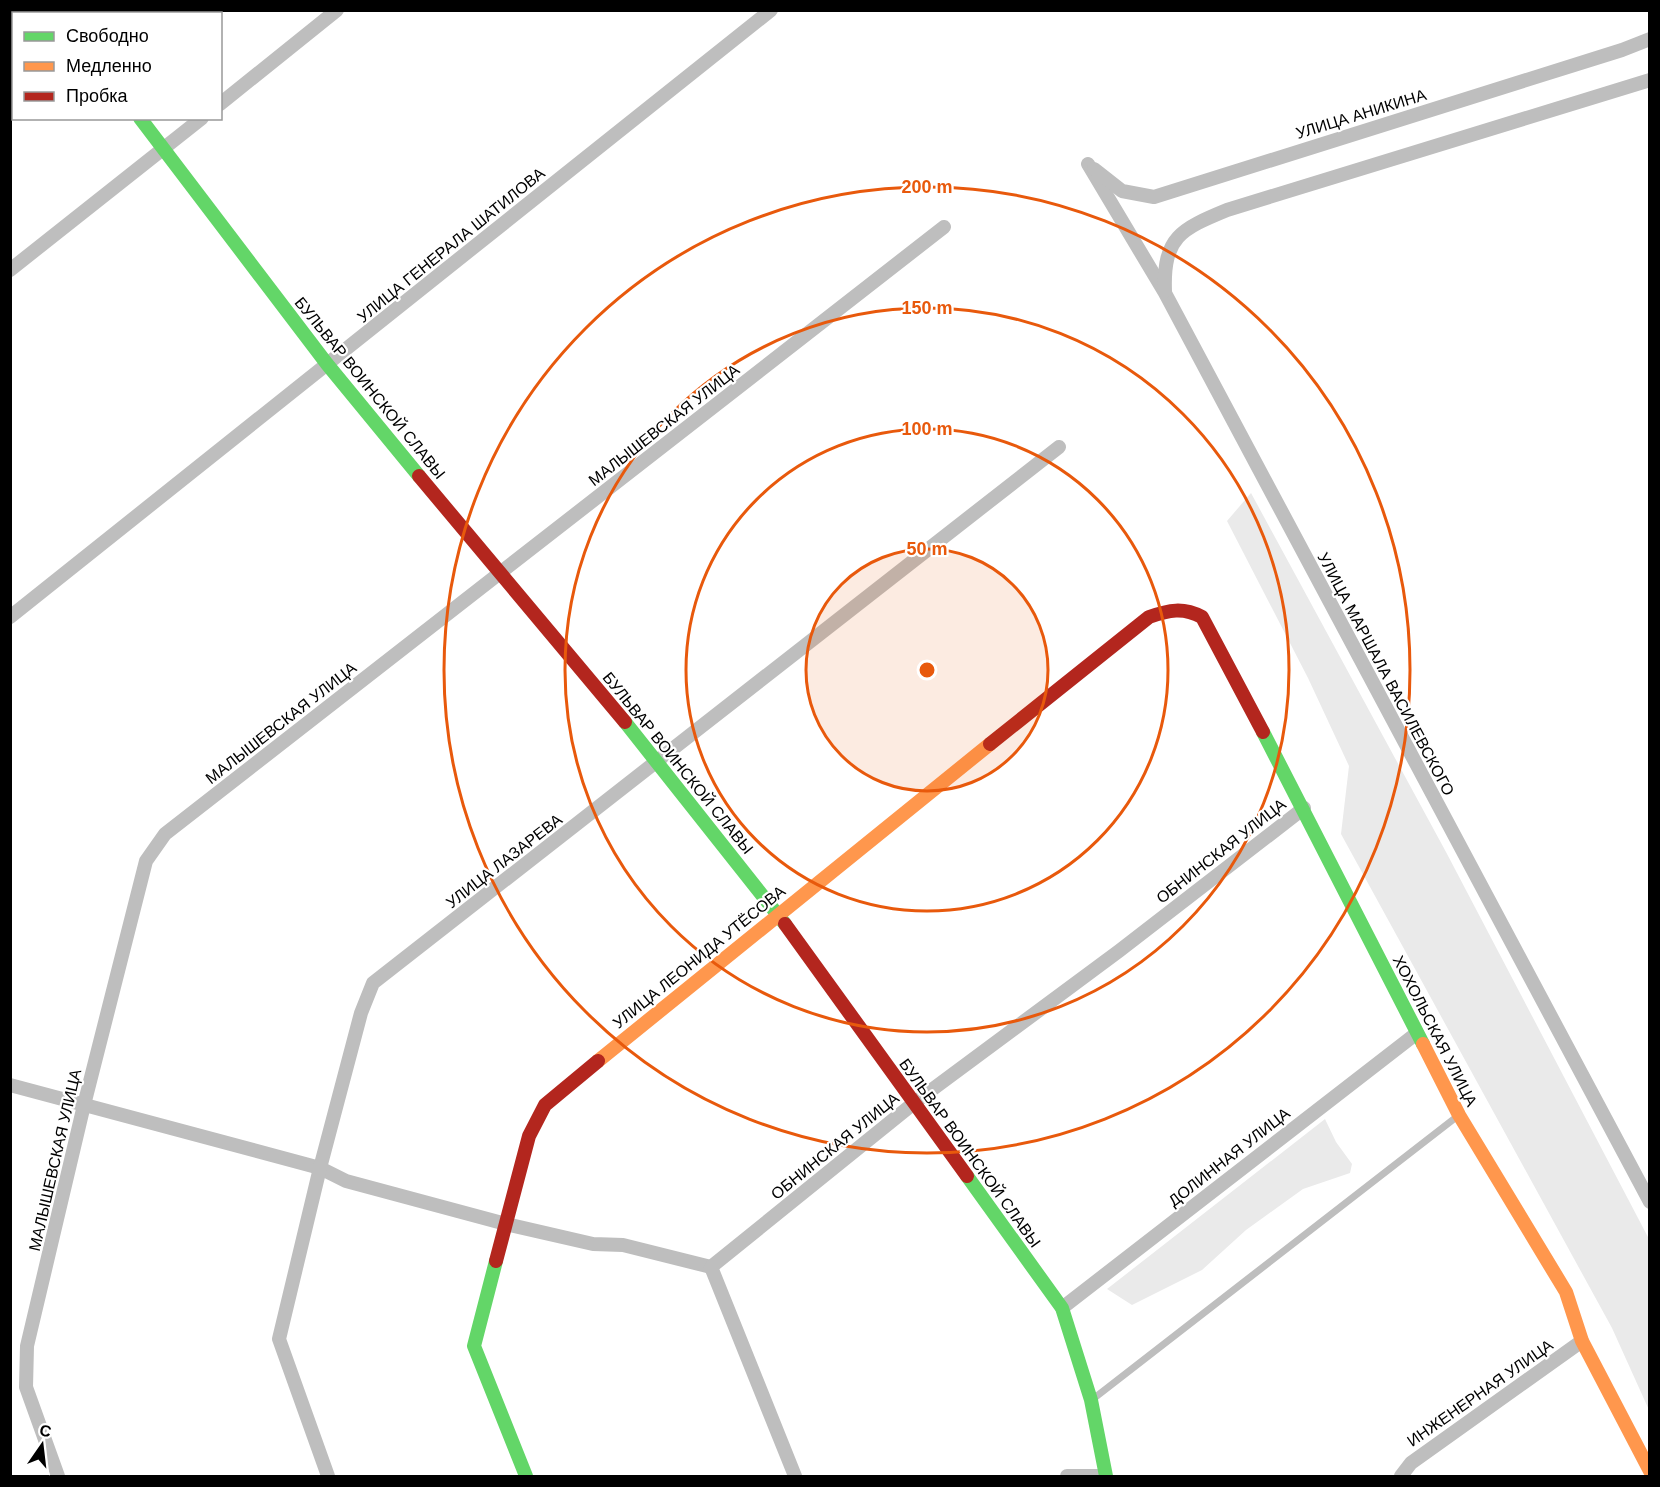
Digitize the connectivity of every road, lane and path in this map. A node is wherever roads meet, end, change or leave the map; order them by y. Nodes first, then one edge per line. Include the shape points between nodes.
1 (771, 10) edge
2 (329, 13) edge
3 (1650, 39) edge
4 (1650, 80) edge
5 (222, 102) edge
6 (142, 120) edge
7 (200, 120) edge
8 (164, 149) junction
9 (1088, 164) joint
10 (944, 227) dead end
11 (10, 270) edge
12 (1165, 293) junction
13 (327, 364) junction
14 (1059, 447) dead end
15 (500, 575) junction
16 (1189, 609) joint
17 (10, 617) edge
18 (659, 761) junction
19 (1304, 808) junction
20 (778, 914) junction
21 (1417, 1033) junction
22 (10, 1085) edge
23 (914, 1103) junction
24 (84, 1105) junction
25 (1459, 1115) junction
26 (320, 1168) junction
27 (1650, 1202) edge
28 (506, 1224) junction
29 (711, 1267) junction
30 (1062, 1308) junction
31 (1582, 1341) junction
32 (1091, 1400) junction
33 (1650, 1471) edge
34 (58, 1476) edge
35 (328, 1476) edge
36 (526, 1476) edge
37 (795, 1476) edge
38 (1067, 1476) edge
39 (1096, 1476) edge
40 (1106, 1476) edge
41 (1401, 1476) edge

1 - 13 street, УЛИЦА ГЕНЕРАЛА ШАТИЛОВА
2 - 5 street
3 - 9 street, УЛИЦА АНИКИНА via 1154,197 1122,191
4 - 12 street via 1227,210 1193,224 1179,233 1171,250 1164,269
6 - 8 street, БУЛЬВАР ВОИНСКОЙ СЛАВЫ
7 - 8 street
8 - 11 street
8 - 13 street, БУЛЬВАР ВОИНСКОЙ СЛАВЫ
9 - 12 street, УЛИЦА МАРШАЛА ВАСИЛЕВСКОГО
10 - 15 street, МАЛЫШЕВСКАЯ УЛИЦА
12 - 27 street, УЛИЦА МАРШАЛА ВАСИЛЕВСКОГО
13 - 15 street, БУЛЬВАР ВОИНСКОЙ СЛАВЫ
13 - 17 street, УЛИЦА ГЕНЕРАЛА ШАТИЛОВА
14 - 18 street, УЛИЦА ЛАЗАРЕВА
15 - 18 street, БУЛЬВАР ВОИНСКОЙ СЛАВЫ
15 - 24 street, МАЛЫШЕВСКАЯ УЛИЦА via 165,834 147,861
16 - 19 street, ХОХОЛЬСКАЯ УЛИЦА via 1202,617
16 - 20 street, УЛИЦА ЛЕОНИДА УТЁСОВА via 1149,617
18 - 20 street, БУЛЬВАР ВОИНСКОЙ СЛАВЫ
18 - 26 street, УЛИЦА ЛАЗАРЕВА via 373,984 361,1013
19 - 21 street, ХОХОЛЬСКАЯ УЛИЦА
19 - 23 street, ОБНИНСКАЯ УЛИЦА
20 - 23 street, БУЛЬВАР ВОИНСКОЙ СЛАВЫ
20 - 28 street, УЛИЦА ЛЕОНИДА УТЁСОВА via 545,1105 529,1136
21 - 25 street, ХОХОЛЬСКАЯ УЛИЦА
21 - 30 street, ДОЛИННАЯ УЛИЦА
22 - 24 street
23 - 29 street, ОБНИНСКАЯ УЛИЦА
23 - 30 street, БУЛЬВАР ВОИНСКОЙ СЛАВЫ
24 - 26 street
24 - 34 street, МАЛЫШЕВСКАЯ УЛИЦА via 27,1346 26,1388
25 - 31 street, ХОХОЛЬСКАЯ УЛИЦА via 1566,1292
25 - 32 lane
26 - 28 street via 346,1181
26 - 35 street, УЛИЦА ЛАЗАРЕВА via 279,1339
28 - 29 street via 593,1244 623,1245
28 - 36 street, УЛИЦА ЛЕОНИДА УТЁСОВА via 474,1346
29 - 37 street
30 - 32 street, БУЛЬВАР ВОИНСКОЙ СЛАВЫ
31 - 33 street, ХОХОЛЬСКАЯ УЛИЦА
31 - 41 street, ИНЖЕНЕРНАЯ УЛИЦА via 1411,1463
32 - 40 street, БУЛЬВАР ВОИНСКОЙ СЛАВЫ
38 - 39 street

